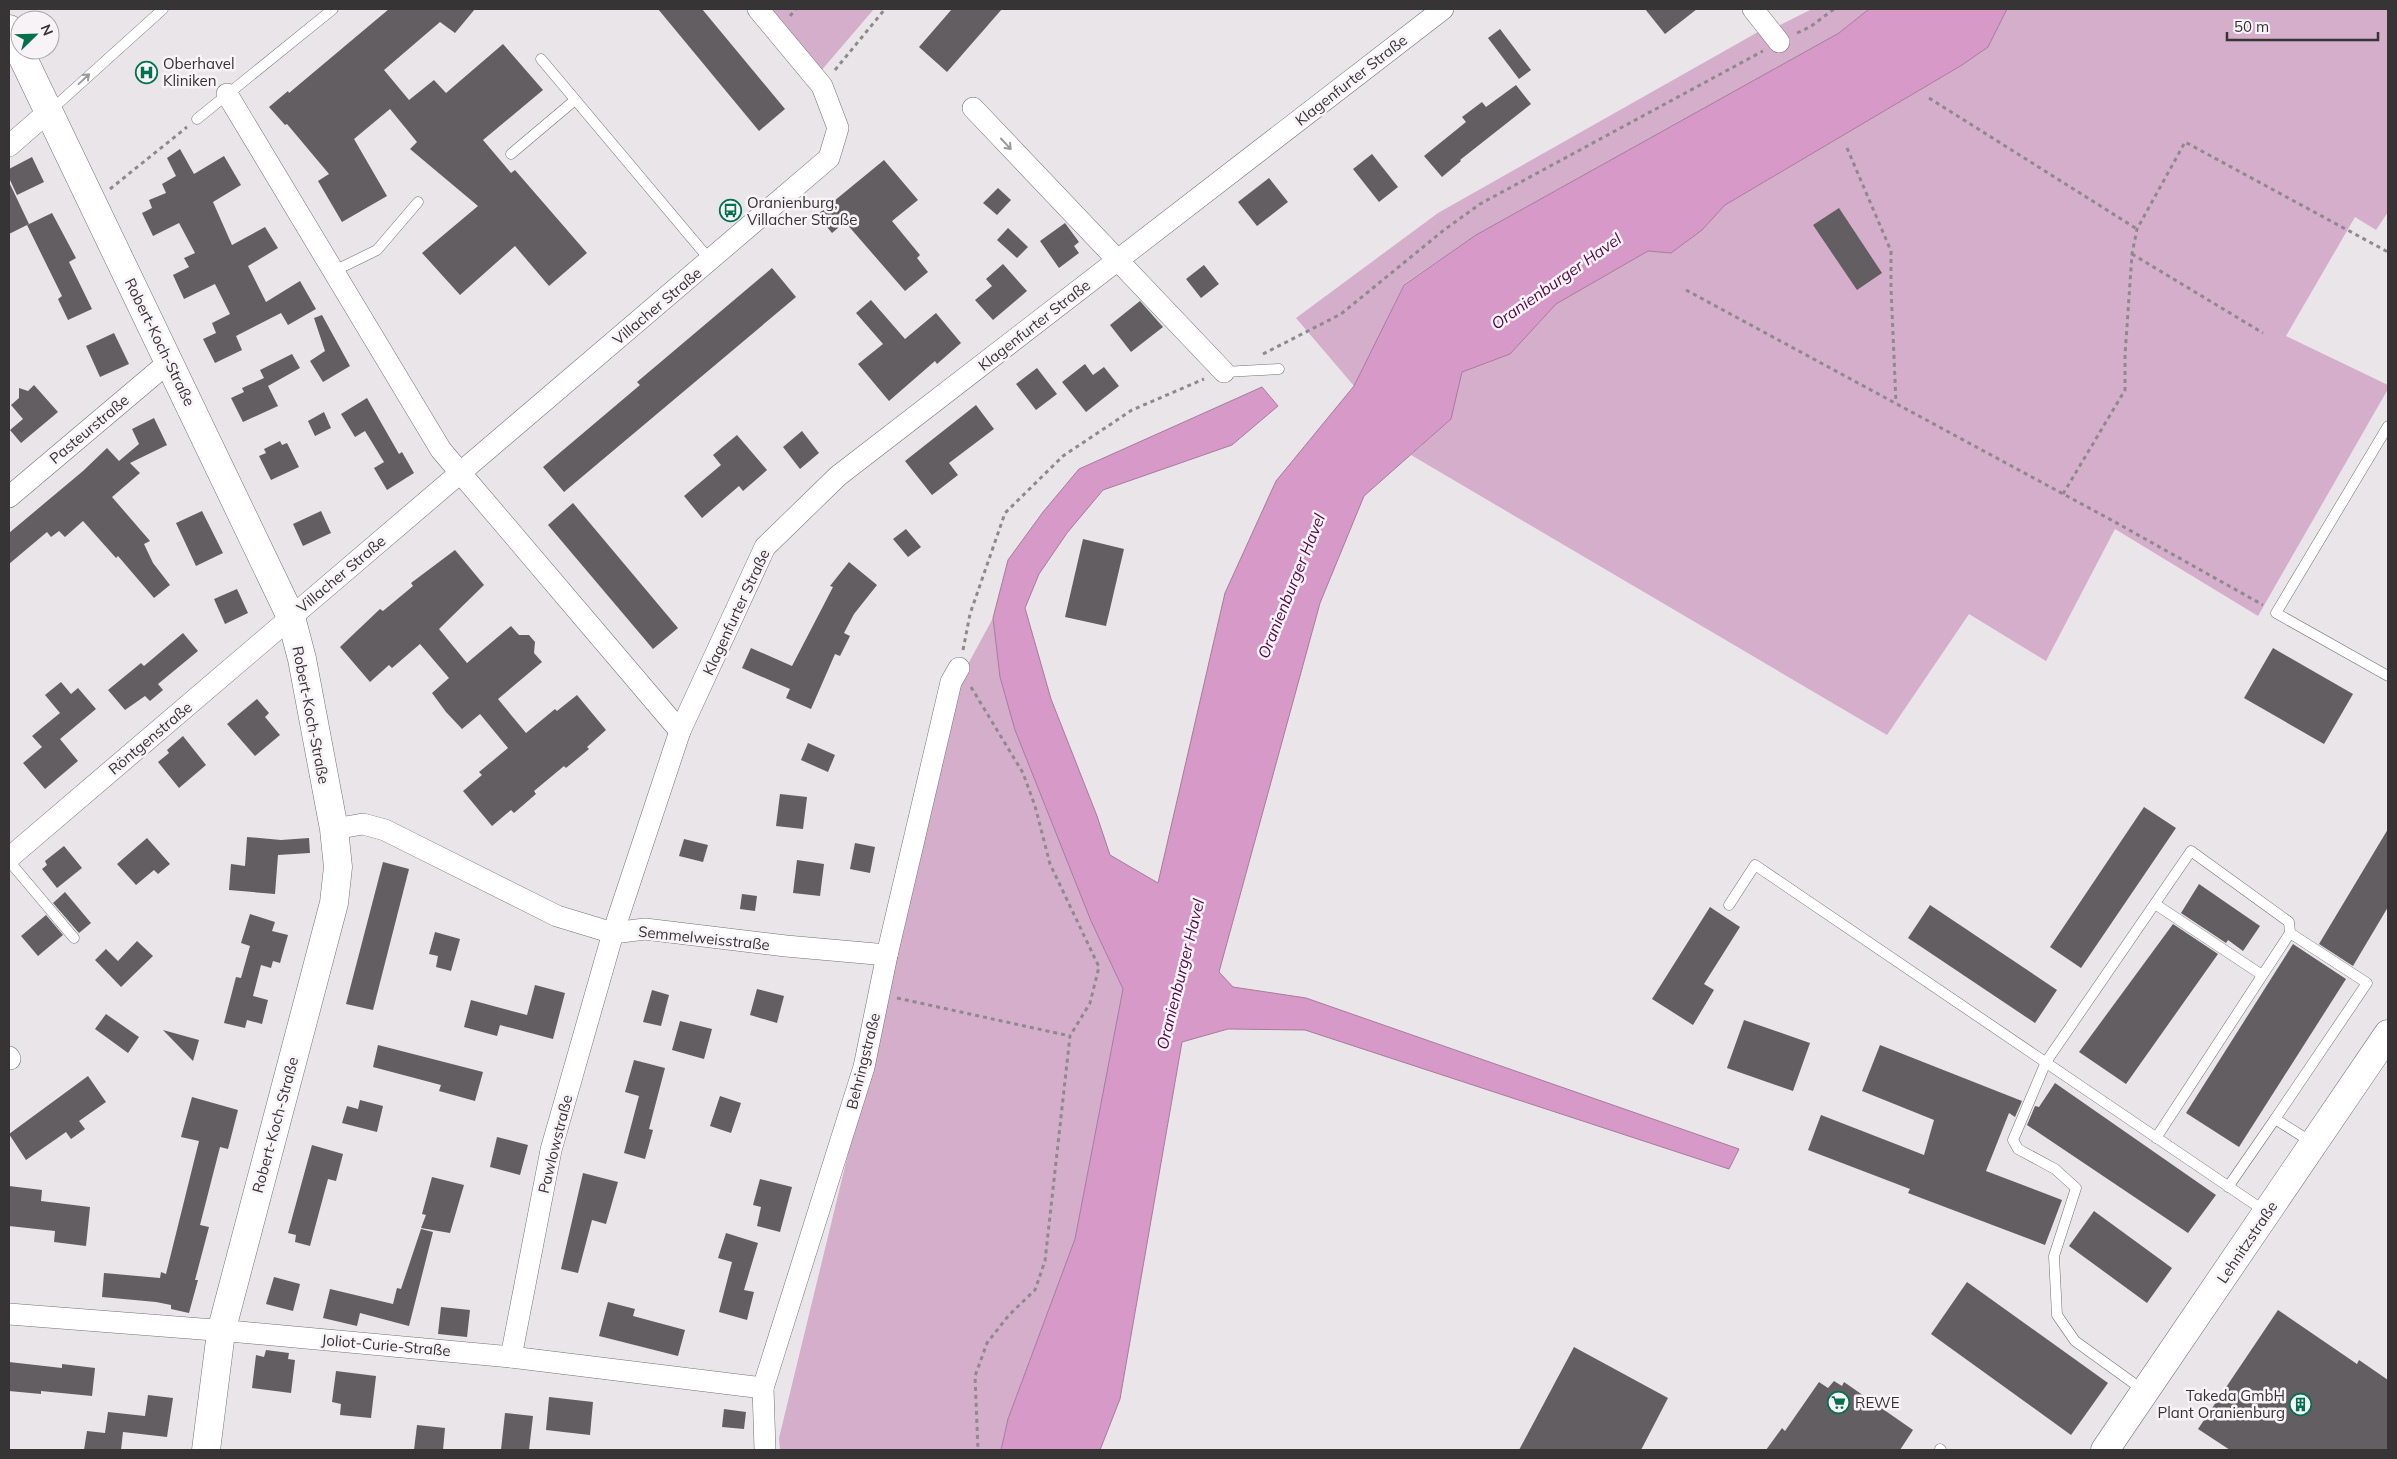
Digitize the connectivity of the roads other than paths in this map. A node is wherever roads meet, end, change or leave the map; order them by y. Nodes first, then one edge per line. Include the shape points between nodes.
1 (163, 9) edge
2 (333, 9) edge
3 (758, 9) edge
4 (1443, 9) edge
5 (1753, 9) edge
6 (9, 29) edge
7 (1779, 42) road end
8 (541, 59) dead end
9 (228, 94) junction
10 (575, 100) junction
11 (973, 108) dead end
12 (48, 112) junction
13 (197, 119) road end
14 (9, 146) edge
15 (511, 154) dead end
16 (418, 202) dead end
17 (710, 260) junction
18 (1117, 261) junction
19 (334, 271) junction
20 (170, 361) junction
21 (1279, 369) dead end
22 (1224, 372) joint
23 (2388, 426) edge
24 (460, 473) junction
25 (9, 497) edge
26 (291, 617) junction
27 (959, 668) road end
28 (2388, 676) edge
29 (680, 731) junction
30 (334, 829) junction
31 (9, 860) edge
32 (2155, 904) junction
33 (1729, 905) dead end
34 (613, 933) junction
35 (2290, 933) junction
36 (74, 938) dead end
37 (887, 955) junction
38 (2262, 975) junction
39 (2388, 1034) edge
40 (2046, 1062) junction
41 (2275, 1118) junction
42 (2156, 1138) junction
43 (2314, 1144) junction
44 (2228, 1186) junction
45 (2267, 1212) junction
46 (9, 1314) edge
47 (221, 1332) junction
48 (511, 1357) junction
49 (763, 1388) junction
50 (2145, 1392) junction
51 (206, 1450) edge
52 (765, 1450) edge
53 (2105, 1450) edge

12 -> 1 lane
2 - 9 lane
3 - 17 street, Villacher Straße via 822,86 838,128 829,158
4 - 18 street, Klagenfurter Straße
5 - 7 street
6 - 12 street, Robert-Koch-Straße
8 - 10 lane
9 - 13 lane
9 - 19 street
10 - 15 lane
10 - 17 lane
11 -> 18 street
12 - 14 street
12 - 20 street, Robert-Koch-Straße
16 - 19 lane via 377,250
17 - 24 street, Villacher Straße
18 - 22 street
18 - 29 street, Klagenfurter Straße via 838,476 765,547
19 - 24 street via 442,450
20 - 25 street, Pasteurstraße
20 - 26 street, Robert-Koch-Straße
21 - 22 lane
23 - 28 lane via 2276,613
24 - 26 street, Villacher Straße
24 - 29 street
26 - 30 street, Robert-Koch-Straße via 302,658
26 - 31 street, Röntgenstraße
27 - 37 street, Behringstraße via 949,691
29 - 34 street, Klagenfurter Straße
30 - 34 street, Semmelweisstraße via 363,824 385,830 557,916
30 - 47 street, Robert-Koch-Straße via 338,867 334,903
31 - 36 lane
32 - 35 lane via 2191,851 2289,922
32 - 38 lane
32 - 40 lane
33 - 40 lane via 1755,865
34 - 37 street, Semmelweisstraße via 645,929
34 - 48 street, Pawlowstraße via 551,1150
35 - 38 lane
35 - 41 lane via 2367,983
37 - 49 street, Behringstraße via 864,1067
38 - 42 lane
39 - 43 street, Lehnitzstraße
40 - 42 lane
40 - 50 lane via 2013,1140 2018,1149 2055,1168 2076,1188 2054,1256 2057,1315 2075,1341
41 - 43 lane
41 - 44 lane
42 - 44 lane
43 - 45 street, Lehnitzstraße
44 - 45 lane
45 - 50 street, Lehnitzstraße
46 - 47 street, Joliot-Curie-Straße
47 - 48 street, Joliot-Curie-Straße
47 - 51 street, Robert-Koch-Straße
48 - 49 street, Joliot-Curie-Straße
49 - 52 street, Behringstraße
50 - 53 street, Lehnitzstraße

